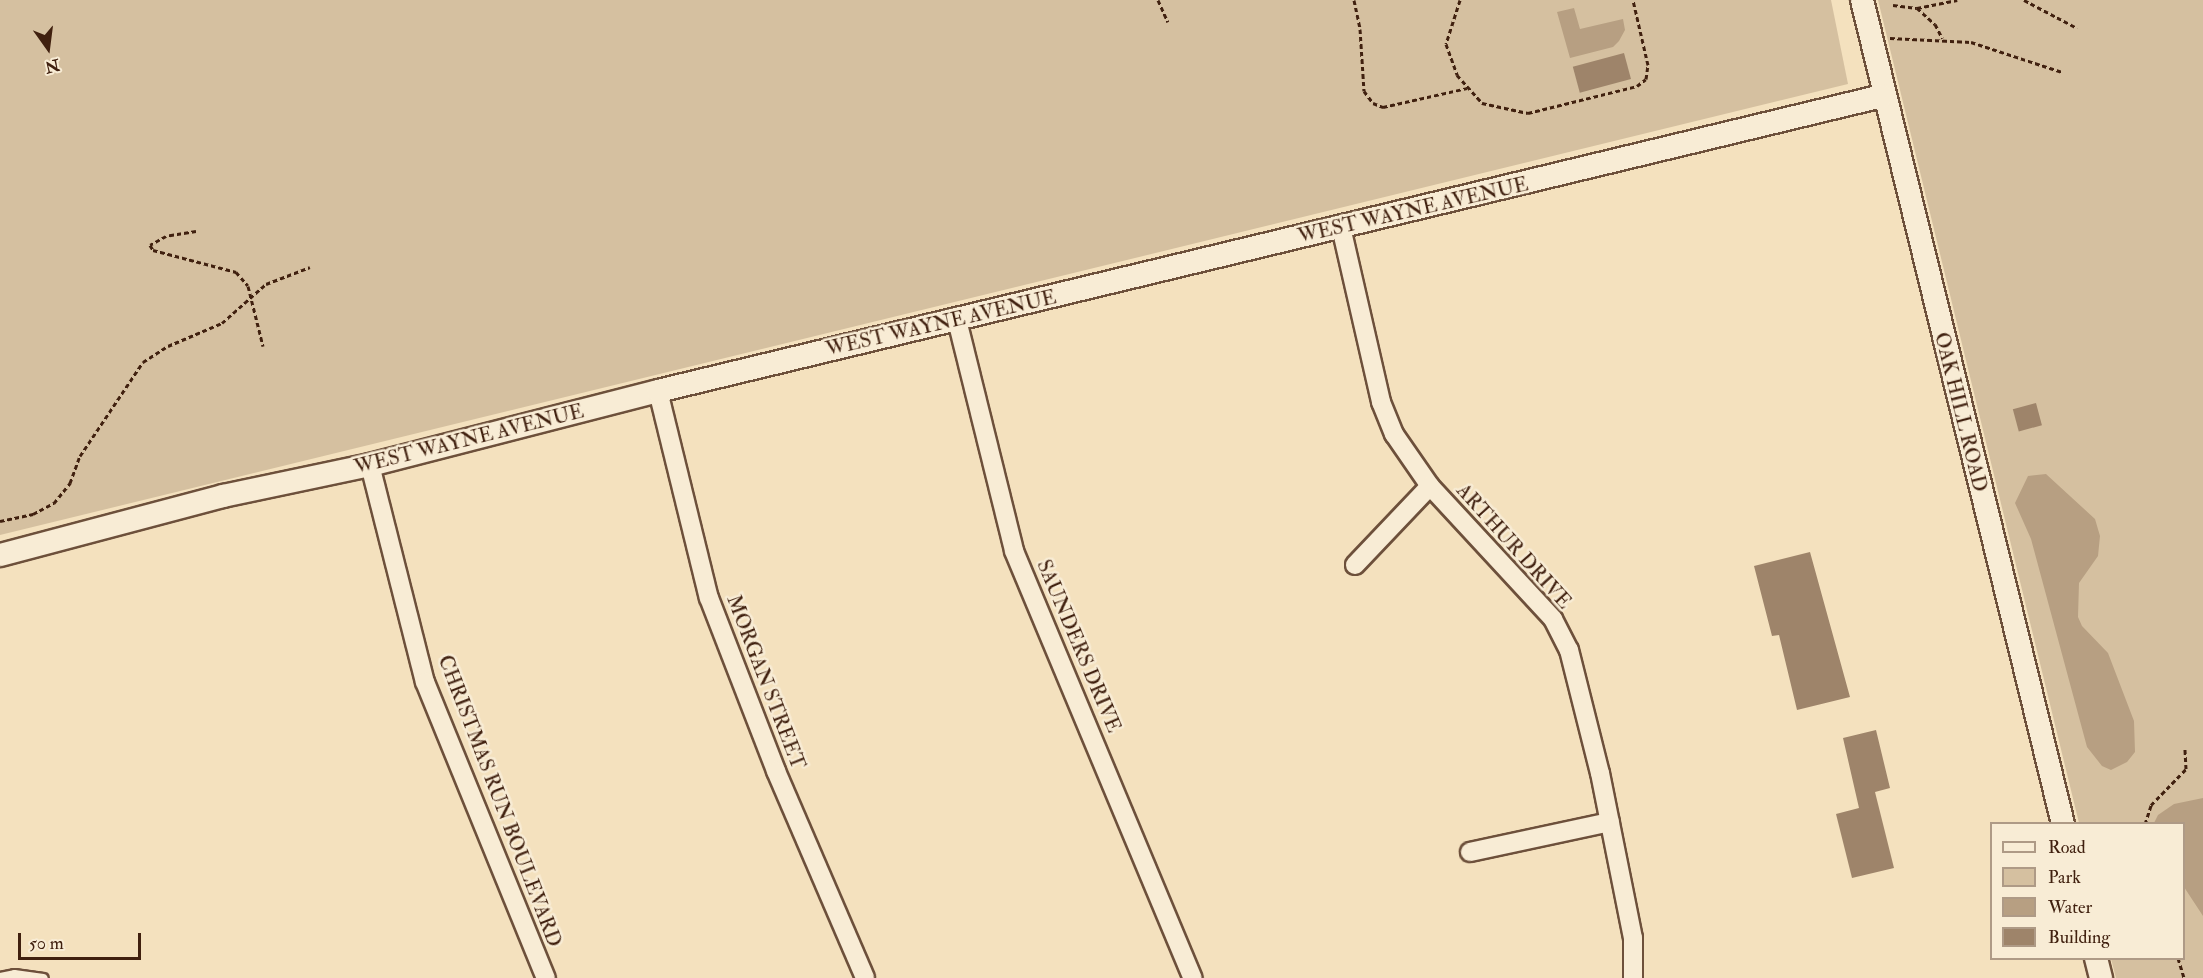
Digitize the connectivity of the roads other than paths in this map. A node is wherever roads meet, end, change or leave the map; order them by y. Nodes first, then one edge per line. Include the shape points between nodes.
1 (1862, 0) edge
2 (1882, 96) junction
3 (1341, 227) junction
4 (957, 320) junction
5 (658, 391) junction
6 (370, 465) junction
7 (1430, 486) junction
8 (0, 555) edge
9 (1355, 565) dead end
10 (1610, 822) junction
11 (2063, 822) edge
12 (1470, 852) dead end
13 (2096, 960) edge
14 (0, 977) edge
15 (43, 978) edge
16 (546, 978) edge
17 (865, 978) edge
18 (1193, 978) edge
19 (1633, 978) edge
20 (2101, 978) edge

1 - 2 street, OAK HILL ROAD
2 - 3 street, WEST WAYNE AVENUE
2 - 11 street, OAK HILL ROAD
3 - 4 street, WEST WAYNE AVENUE
3 - 7 street, ARTHUR DRIVE via 1381,402 1394,434
4 - 5 street, WEST WAYNE AVENUE
4 - 18 street, SAUNDERS DRIVE via 1014,551
5 - 6 street, WEST WAYNE AVENUE
5 - 17 street, MORGAN STREET via 709,598 776,771
6 - 8 street, WEST WAYNE AVENUE via 223,496
6 - 16 street, CHRISTMAS RUN BOULEVARD via 425,682
7 - 9 street
7 - 10 street, ARTHUR DRIVE via 1553,619 1569,651
10 - 12 street
10 - 19 street, ARTHUR DRIVE via 1633,938
13 - 20 street
14 - 15 lane via 14,974

